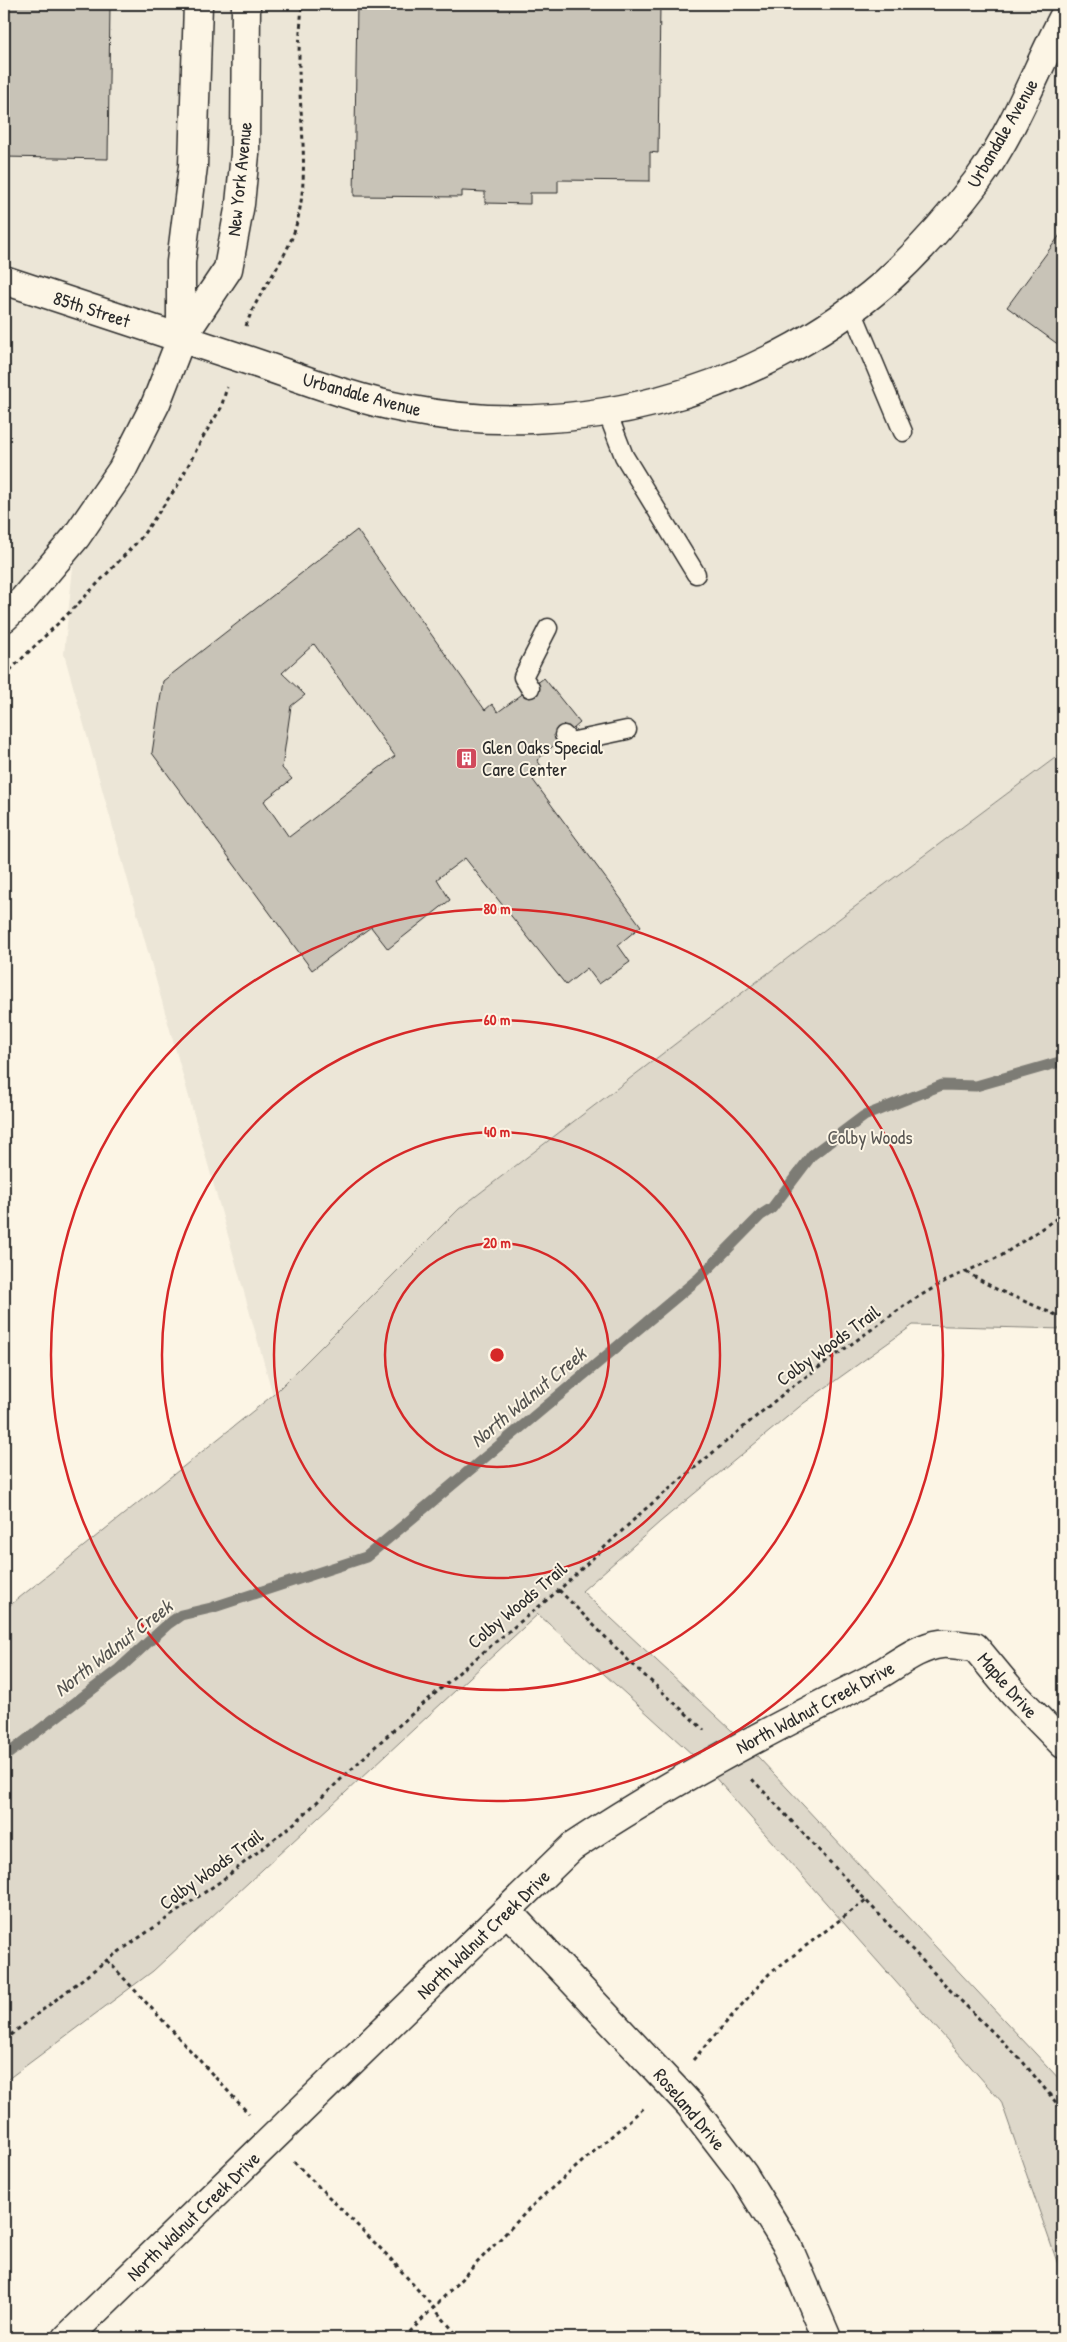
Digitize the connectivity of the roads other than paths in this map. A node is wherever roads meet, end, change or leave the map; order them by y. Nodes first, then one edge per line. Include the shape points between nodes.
1 (198, 4) edge
2 (246, 4) edge
3 (1063, 18) edge
4 (4, 280) edge
5 (851, 308) junction
6 (181, 339) junction
7 (606, 412) junction
8 (903, 432) dead end
9 (696, 574) dead end
10 (4, 618) edge
11 (548, 628) dead end
12 (530, 688) dead end
13 (627, 730) dead end
14 (564, 735) dead end
15 (975, 1646) joint
16 (1063, 1744) edge
17 (507, 1911) junction
18 (67, 2338) edge
19 (827, 2338) edge

1 - 6 street, New York Avenue via 192,166 181,262
2 - 6 street, New York Avenue via 245,154 228,269
3 - 5 street, Urbandale Avenue via 1020,110 980,177 936,232 884,284
4 - 6 street, 85th Street
5 - 7 street, Urbandale Avenue via 825,328 758,364 699,390
5 - 8 lane
6 - 7 street, Urbandale Avenue via 338,391 406,409 478,418 548,419
6 - 10 street, New York Avenue via 156,403 122,470 76,537
7 - 9 lane via 624,456
11 - 12 lane via 522,677
13 - 14 lane via 570,742
15 - 16 street, Maple Drive via 1014,1694
15 - 17 street, North Walnut Creek Drive via 940,1644 916,1652 878,1676 726,1754 626,1811 572,1847
17 - 18 street, North Walnut Creek Drive
17 - 19 street, Roseland Drive via 690,2105 743,2174 788,2247

